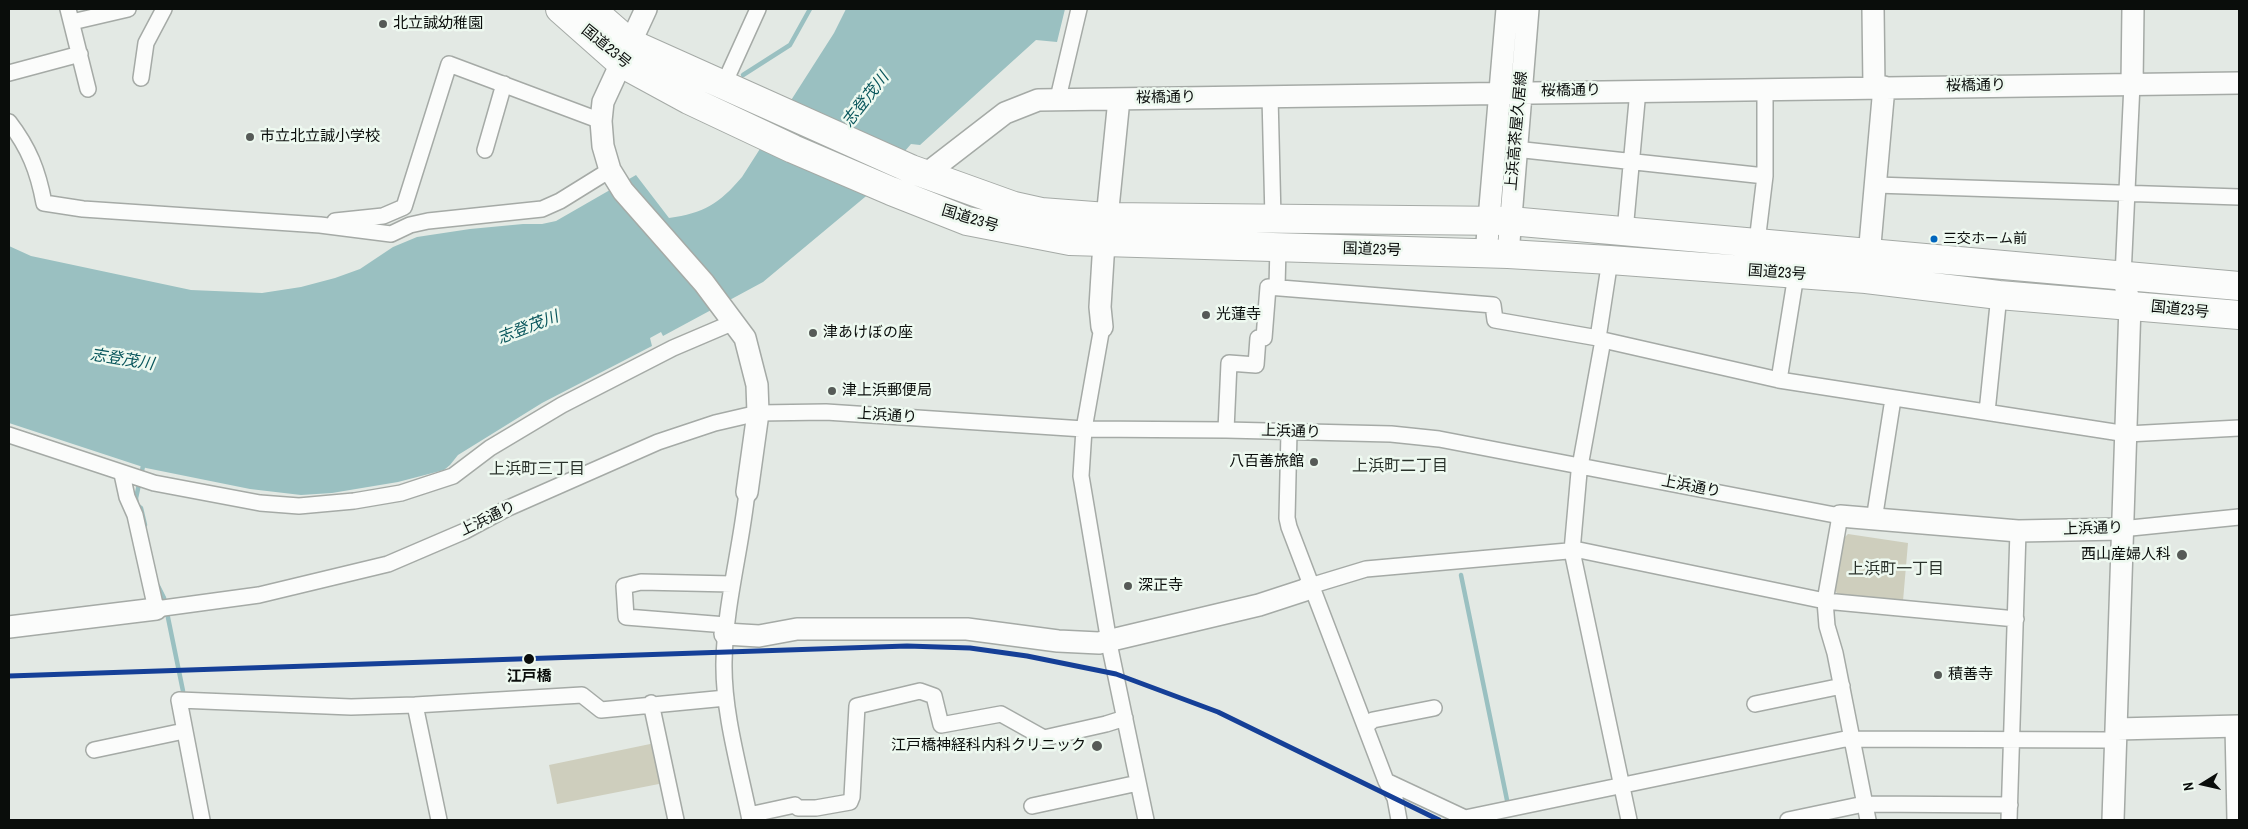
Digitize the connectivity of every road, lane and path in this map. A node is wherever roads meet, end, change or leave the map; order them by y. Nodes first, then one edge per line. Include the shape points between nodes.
1 (128, 9) edge
2 (164, 9) edge
3 (560, 9) edge
4 (591, 9) edge
5 (646, 9) edge
6 (758, 9) edge
7 (1079, 9) edge
8 (1507, 9) edge
9 (1528, 9) edge
10 (1873, 9) edge
11 (2133, 9) edge
12 (70, 15) edge
13 (626, 53) junction
14 (80, 54) junction
15 (9, 72) edge
16 (141, 78) dead end
17 (2239, 83) edge
18 (504, 84) junction
19 (724, 84) junction
20 (2132, 84) junction
21 (1879, 87) junction
22 (1765, 88) junction
23 (88, 89) dead end
24 (1638, 90) junction
25 (1509, 92) junction
26 (1270, 96) junction
27 (1058, 98) junction
28 (1119, 99) junction
29 (601, 121) junction
30 (9, 122) edge
31 (1515, 149) junction
32 (485, 150) dead end
33 (1632, 161) junction
34 (918, 172) junction
35 (1765, 176) junction
36 (614, 177) junction
37 (1876, 185) junction
38 (2129, 193) junction
39 (2239, 197) edge
40 (1273, 219) junction
41 (1499, 221) junction
42 (334, 228) junction
43 (1106, 229) junction
44 (1625, 231) junction
45 (1757, 242) junction
46 (1278, 247) junction
47 (1871, 253) junction
48 (1497, 254) junction
49 (1610, 260) junction
50 (1796, 275) junction
51 (2123, 276) junction
52 (1866, 279) junction
53 (2239, 286) edge
54 (1278, 288) junction
55 (1999, 295) junction
56 (2130, 305) junction
57 (2239, 316) edge
58 (734, 322) junction
59 (1102, 328) joint
60 (1600, 339) junction
61 (1780, 380) junction
62 (1893, 399) junction
63 (1986, 412) junction
64 (758, 414) junction
65 (2239, 428) edge
66 (1084, 430) junction
67 (1226, 430) junction
68 (1289, 432) junction
69 (2127, 434) junction
70 (9, 435) edge
71 (1580, 466) junction
72 (134, 478) junction
73 (747, 492) joint
74 (1840, 516) junction
75 (2239, 517) edge
76 (1874, 520) junction
77 (2121, 529) junction
78 (2018, 532) junction
79 (1572, 550) junction
80 (732, 584) junction
81 (1310, 586) junction
82 (1825, 601) junction
83 (163, 608) junction
84 (2016, 620) junction
85 (9, 627) edge
86 (726, 630) junction
87 (1110, 640) junction
88 (1842, 686) junction
89 (726, 698) junction
90 (651, 704) junction
91 (1755, 704) dead end
92 (415, 705) junction
93 (1434, 708) dead end
94 (1125, 718) junction
95 (1366, 726) junction
96 (2236, 726) edge
97 (184, 731) junction
98 (2111, 735) junction
99 (1852, 738) junction
100 (2011, 738) junction
101 (94, 750) dead end
102 (1386, 781) junction
103 (1138, 783) junction
104 (1622, 786) junction
105 (1864, 804) junction
106 (1032, 806) dead end
107 (2010, 813) edge
108 (749, 818) edge
109 (202, 820) edge
110 (439, 820) edge
111 (676, 820) edge
112 (1146, 820) edge
113 (1399, 820) edge
114 (1629, 820) edge
115 (1788, 820) edge
116 (1868, 820) edge
117 (2113, 820) edge
118 (2235, 820) edge

1 - 12 street
2 - 16 street via 146,43
3 - 13 highway, 国道23号
4 - 13 highway, 国道23号
5 - 13 street
6 - 19 street
7 - 27 street
8 - 25 street, 上浜高茶屋久居線
9 - 25 street, 上浜高茶屋久居線
10 - 21 street
11 - 20 street
12 - 14 street
13 - 19 highway, 国道23号
13 - 29 street via 605,96
13 - 43 highway, 国道23号 via 689,100 890,191 967,221 1062,240
14 - 15 street
14 - 23 street
17 - 20 street, 桜橋通り
18 - 29 street
18 - 32 street
18 - 42 street via 449,64 404,207 383,216 335,221
19 - 34 highway, 国道23号
20 - 21 street, 桜橋通り
20 - 38 street
21 - 22 street, 桜橋通り
21 - 37 street
22 - 24 street, 桜橋通り
22 - 35 street
24 - 25 street, 桜橋通り
24 - 33 street
25 - 26 street, 桜橋通り
25 - 31 street, 上浜高茶屋久居線
25 - 41 street, 上浜高茶屋久居線
26 - 28 street, 桜橋通り
26 - 40 street
27 - 28 street, 桜橋通り
27 - 34 street, 桜橋通り via 1038,100 1005,113
28 - 43 street
29 - 36 street via 603,146
30 - 42 street via 32,156 44,203 83,209
31 - 33 street
31 - 41 street, 上浜高茶屋久居線
33 - 35 street
33 - 44 street
34 - 43 highway, 国道23号 via 1014,206
35 - 45 street
36 - 42 street via 542,209 428,221 391,234
36 - 58 street
37 - 38 street
37 - 47 street
38 - 39 street
38 - 51 street
40 - 41 highway, 国道23号
40 - 43 highway, 国道23号
41 - 44 highway, 国道23号
41 - 48 street, 上浜高茶屋久居線
43 - 46 highway, 国道23号
43 - 59 street via 1100,307
44 - 45 highway, 国道23号
45 - 47 highway, 国道23号
46 - 48 highway, 国道23号
46 - 54 street
47 - 51 highway, 国道23号
47 - 52 street
48 - 49 highway, 国道23号
49 - 50 highway, 国道23号
49 - 60 street
50 - 52 highway, 国道23号
50 - 61 street
51 - 53 highway, 国道23号
51 - 56 street
52 - 55 highway, 国道23号
54 - 60 street via 1494,305 1495,320
54 - 67 street via 1268,287 1264,338 1258,338 1256,364 1229,363
55 - 56 highway, 国道23号
55 - 63 street
56 - 57 highway, 国道23号
56 - 69 street
58 - 64 street via 745,338 752,360
58 - 72 street via 673,348 562,405 490,448 453,476 401,493 299,506 260,503
59 - 66 street
60 - 61 street
60 - 71 street
61 - 62 street
62 - 63 street
62 - 76 street
63 - 69 street
64 - 66 street, 上浜通り via 826,412
64 - 73 street
64 - 83 street, 上浜通り via 715,423 658,442 506,509 465,531 367,571 259,595
65 - 69 street
66 - 67 street, 上浜通り
66 - 87 street via 1081,476
67 - 68 street, 上浜通り
68 - 71 street, 上浜通り via 1391,434 1439,439
68 - 81 street via 1287,518
69 - 77 street
70 - 72 street
71 - 74 street, 上浜通り
71 - 79 street
72 - 83 street via 127,497
73 - 80 street
74 - 76 street, 上浜通り
74 - 82 street
75 - 77 street, 上浜通り
76 - 78 street, 上浜通り
77 - 78 street, 上浜通り
77 - 98 street
78 - 84 street
79 - 81 street via 1366,569
79 - 82 street
79 - 104 street
80 - 86 street
80 - 86 street via 641,582 624,586 626,617
81 - 87 street via 1259,605
81 - 95 street
82 - 84 street
82 - 88 street via 1827,626
83 - 85 street
84 - 100 street
86 - 87 street via 759,636 797,629 968,629 1058,641 1099,643
86 - 89 street
87 - 94 street
88 - 91 street
88 - 99 street
89 - 90 street
89 - 108 street
90 - 92 street via 601,710 582,695
90 - 111 street
92 - 97 street via 351,707 179,700
92 - 110 street
93 - 95 street via 1373,720
94 - 103 street
94 - 108 street via 1044,738 1001,714 941,725 934,696 926,692 857,706 850,802 816,808 798,808 796,805
95 - 102 street
96 - 98 street
96 - 118 street
97 - 101 street
97 - 109 street
98 - 100 street
98 - 117 street
99 - 100 street
99 - 104 street
99 - 105 street
100 - 107 street
102 - 104 street via 1465,818
102 - 113 street via 1395,798
103 - 106 street
103 - 112 street
104 - 114 street
105 - 107 street
105 - 115 street
105 - 116 street

